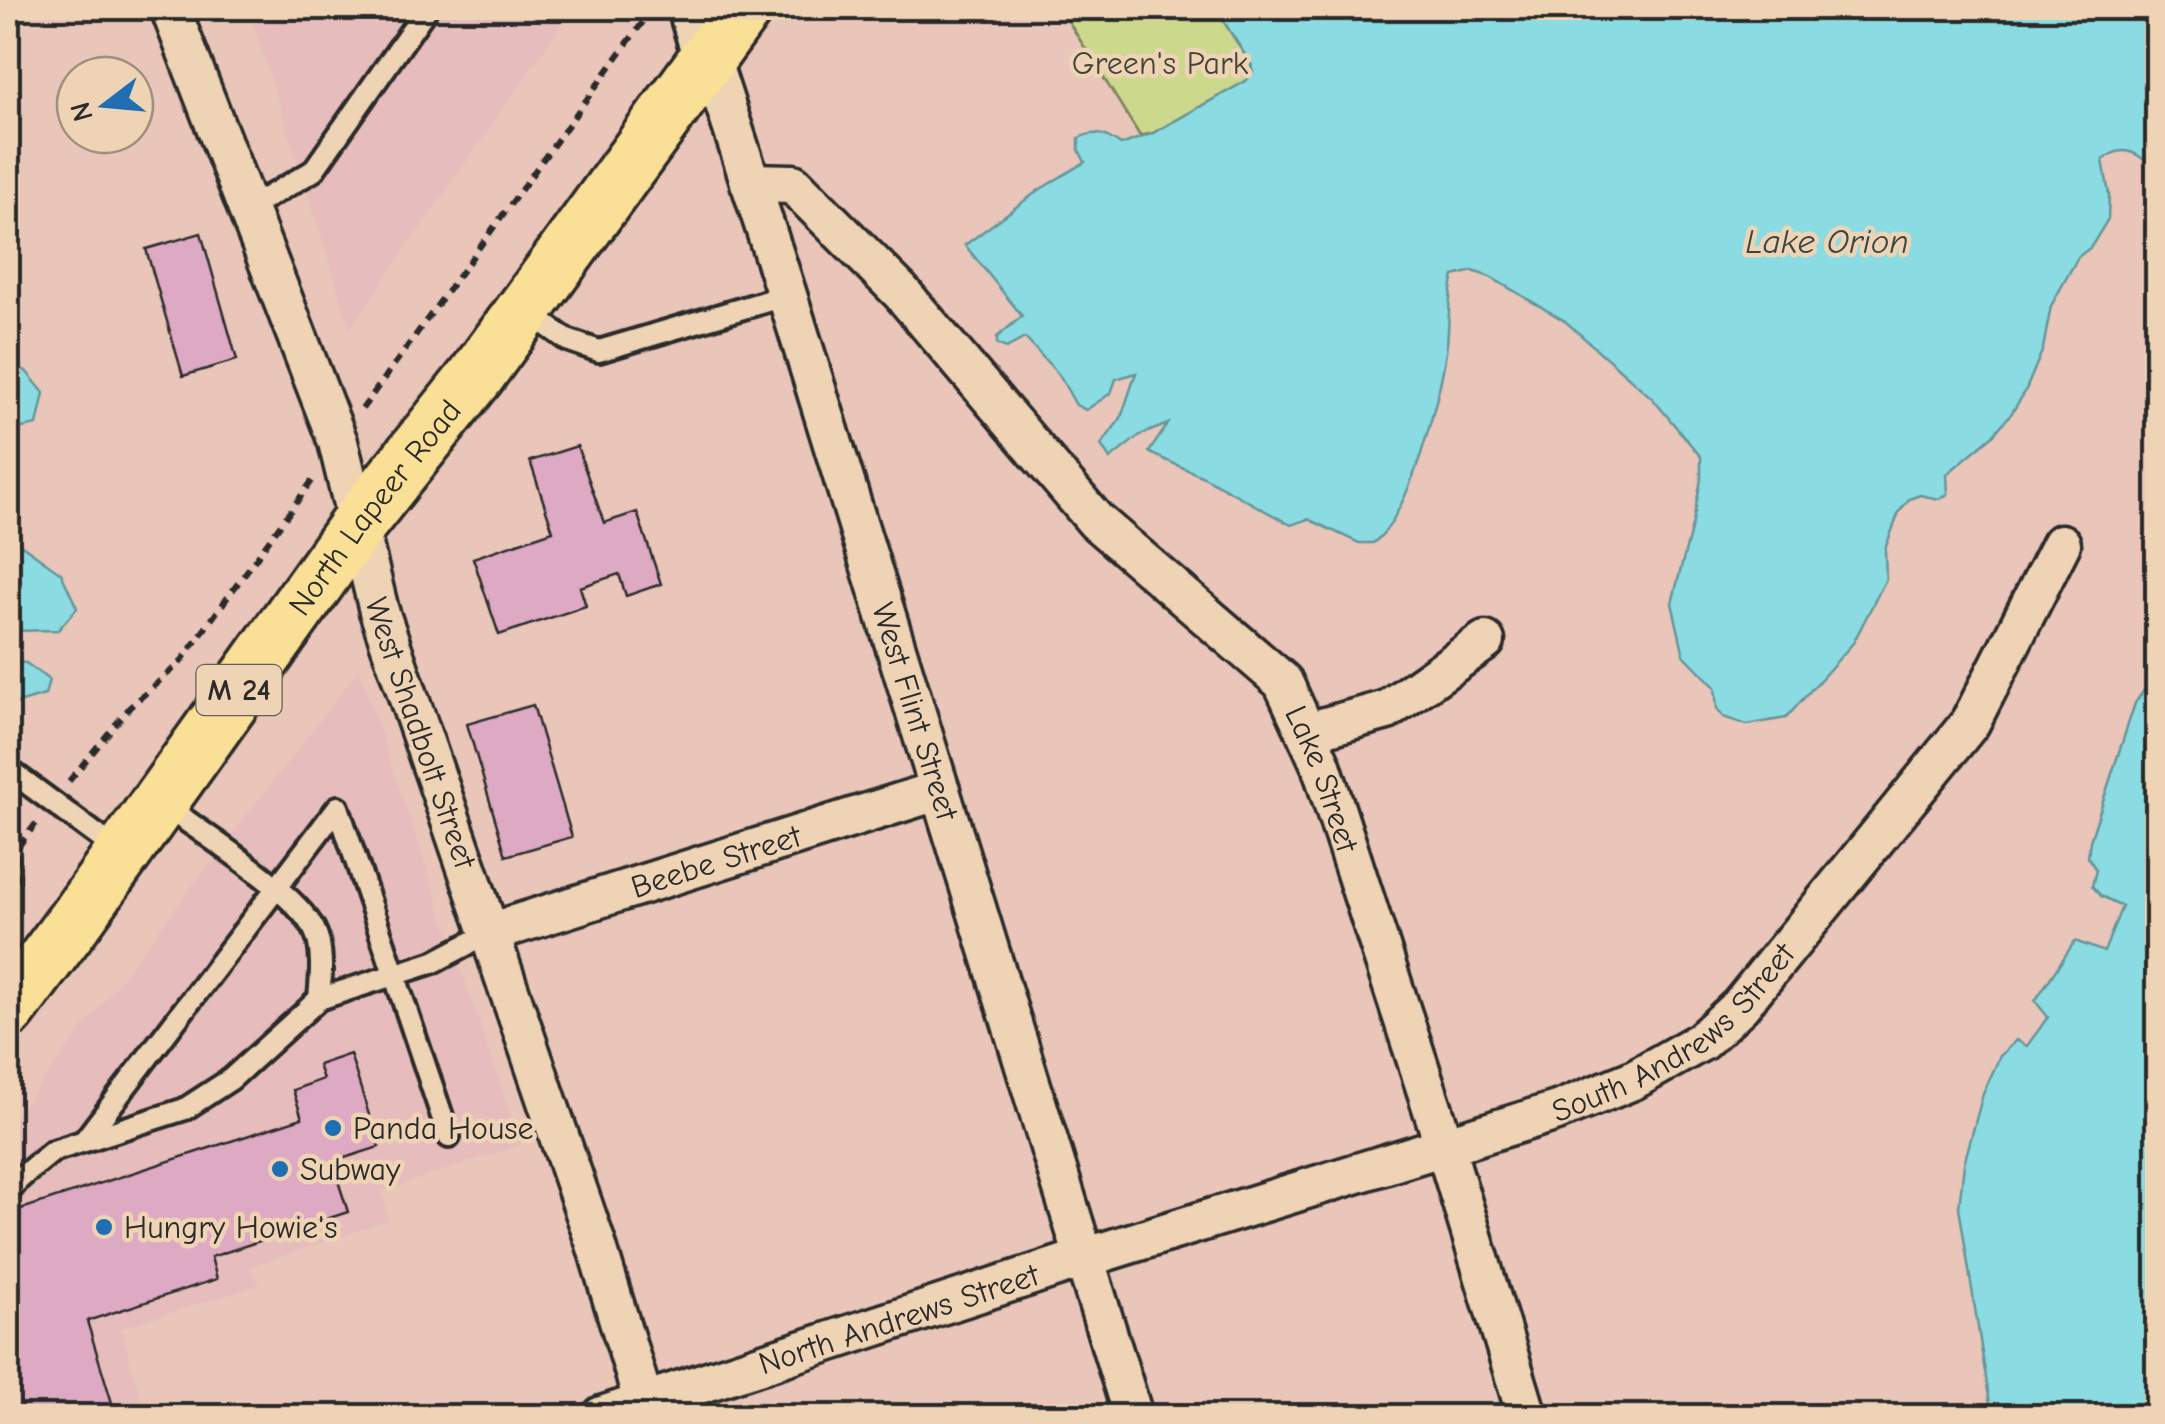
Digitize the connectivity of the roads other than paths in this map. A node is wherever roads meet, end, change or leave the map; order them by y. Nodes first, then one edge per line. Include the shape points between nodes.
1 (170, 8) edge
2 (427, 8) edge
3 (744, 8) edge
4 (702, 31) edge
5 (750, 183) junction
6 (249, 208) junction
7 (787, 296) junction
8 (525, 310) junction
9 (358, 524) junction
10 (2061, 544) dead end
11 (1485, 640) dead end
12 (1307, 732) junction
13 (8, 770) edge
14 (940, 790) junction
15 (160, 802) junction
16 (122, 854) junction
17 (278, 889) junction
18 (488, 933) junction
19 (395, 974) junction
20 (318, 999) junction
21 (8, 1010) edge
22 (449, 1137) dead end
23 (84, 1141) junction
24 (1445, 1147) junction
25 (8, 1193) edge
26 (1084, 1258) junction
27 (644, 1403) junction
28 (602, 1416) edge
29 (1133, 1416) edge
30 (1527, 1416) edge

1 - 6 street, West Shadbolt Street
2 - 6 lane via 313,171
3 - 4 main road, North Lapeer Road / M 24
4 - 5 street, West Flint Street
4 - 8 main road, North Lapeer Road / M 24
5 - 7 street, West Flint Street
5 - 12 street, Lake Street via 793,184 901,292 1096,520 1282,682
6 - 9 street, West Shadbolt Street via 338,442
7 - 8 lane via 598,351 566,340
7 - 14 street, West Flint Street
8 - 9 main road, North Lapeer Road / M 24
9 - 15 main road, North Lapeer Road / M 24
9 - 18 street, West Shadbolt Street via 379,612
10 - 24 street, South Andrews Street via 1970,723 1740,1006 1702,1041 1633,1080
11 - 12 street via 1387,710
12 - 24 street, Lake Street
13 - 16 lane
14 - 18 street, Beebe Street
14 - 26 street, West Flint Street
15 - 16 main road, North Lapeer Road / M 24
15 - 17 lane
16 - 21 main road, North Lapeer Road / M 24
17 - 19 lane via 338,807
17 - 20 lane via 315,930 322,972
17 - 23 lane
18 - 19 lane
18 - 27 street, West Shadbolt Street
19 - 20 lane
19 - 22 lane
20 - 23 lane via 231,1079 185,1109
23 - 25 lane via 53,1151
24 - 26 street, South Andrews Street
24 - 30 street, Lake Street
26 - 27 street, North Andrews Street
26 - 29 street, West Flint Street
27 - 28 street, North Andrews Street

